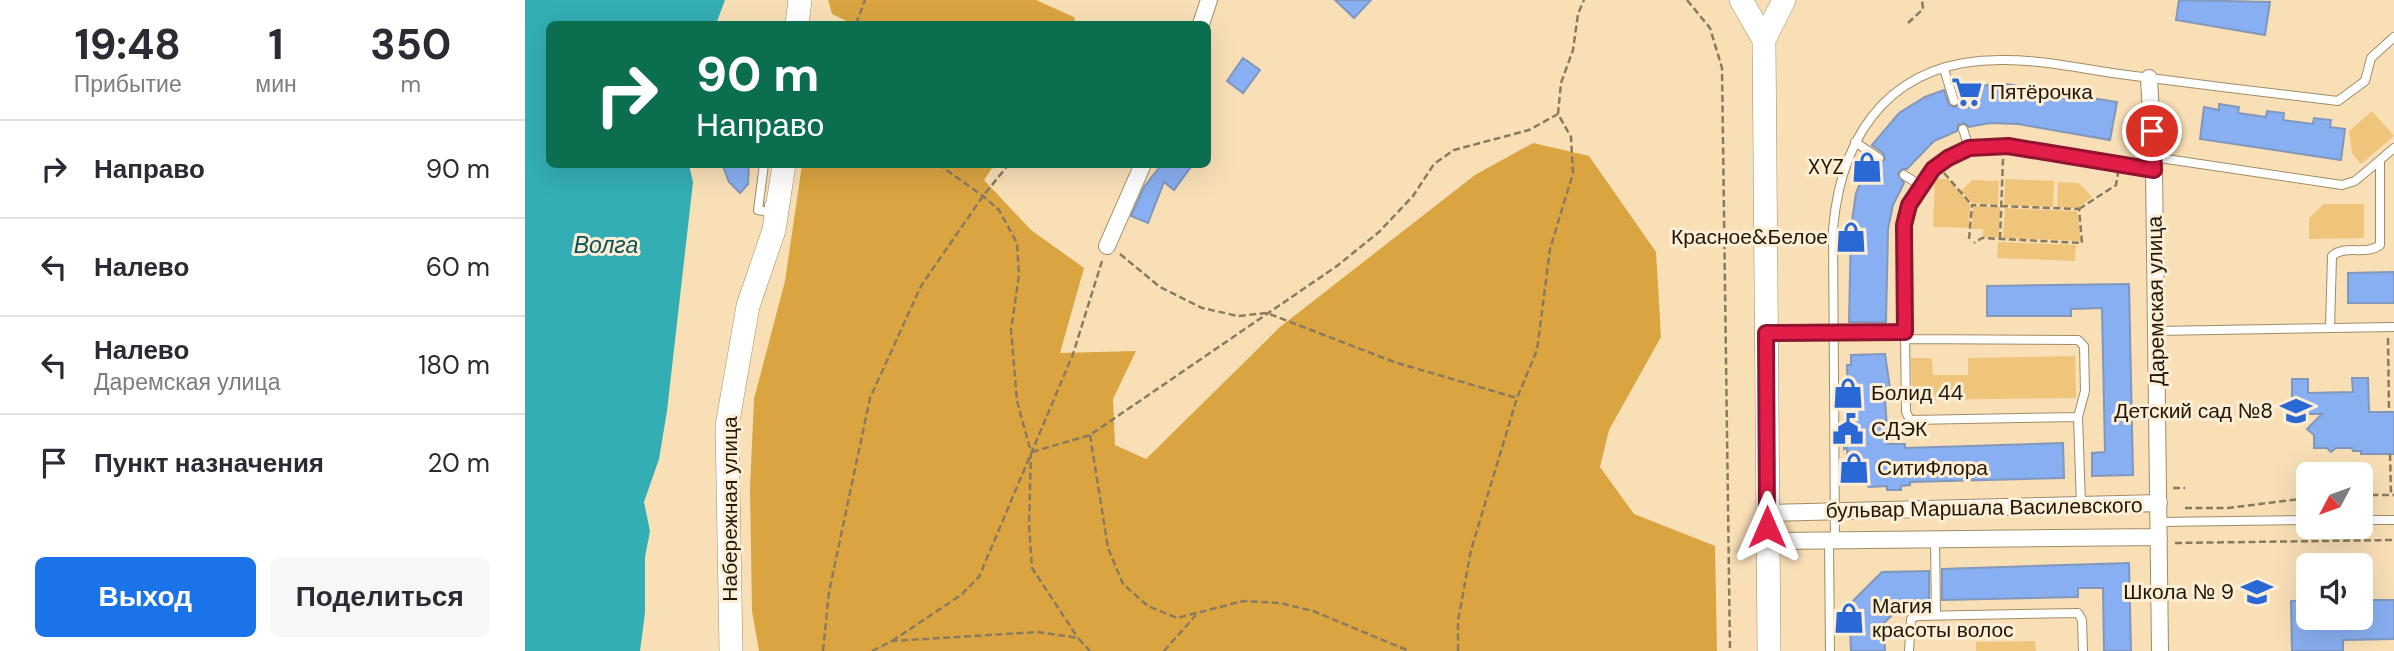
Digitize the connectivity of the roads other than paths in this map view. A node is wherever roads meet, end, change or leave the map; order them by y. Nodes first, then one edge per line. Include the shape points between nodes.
1 (800, 0) edge
2 (1209, 0) edge
3 (1741, 0) edge
4 (1784, 0) edge
5 (797, 21) edge
6 (1203, 21) edge
7 (2394, 37) edge
8 (1764, 40) junction
9 (1944, 69) junction
10 (2149, 78) junction
11 (1954, 101) dead end
12 (1963, 129) dead end
13 (1855, 142) junction
14 (1969, 148) junction
15 (2394, 148) edge
16 (1879, 158) dead end
17 (2380, 160) junction
18 (2154, 164) junction
19 (763, 168) edge
20 (775, 168) edge
21 (783, 168) edge
22 (1141, 168) edge
23 (1904, 175) dead end
24 (1920, 186) junction
25 (1107, 246) road end
26 (2391, 327) edge
27 (2330, 328) junction
28 (2156, 331) junction
29 (1766, 333) junction
30 (1833, 333) junction
31 (1905, 336) junction
32 (2078, 417) junction
33 (2162, 496) junction
34 (2081, 505) junction
35 (1835, 511) junction
36 (1767, 513) junction
37 (2373, 520) edge
38 (2394, 520) edge
39 (2296, 521) edge
40 (2162, 534) junction
41 (1935, 540) junction
42 (1768, 541) junction
43 (1832, 541) junction
44 (1936, 615) junction
45 (731, 651) edge
46 (1769, 651) edge
47 (1830, 651) edge
48 (1909, 651) edge
49 (2083, 651) edge
50 (2159, 651) edge

1 - 5 main road
2 - 6 street
3 - 8 main road
4 - 8 main road
7 - 10 lane via 2371,58 2365,81 2338,102
8 - 29 main road
9 - 10 lane via 2004,60
9 - 11 lane
9 - 13 lane via 1904,86 1881,103
10 - 18 street, Даремская улица
12 - 14 lane
13 - 16 lane
13 - 30 lane via 1836,195
14 - 18 lane via 2004,146 2120,165
14 - 24 lane via 1937,166
15 - 17 lane
17 - 18 lane via 2355,181 2342,185
17 - 27 lane via 2380,245 2332,256
18 - 28 street, Даремская улица
19 - 20 lane via 758,210 768,212
21 - 45 main road, Набережная улица via 774,230 748,306 727,426
22 - 25 street
23 - 24 lane
24 - 31 lane via 1904,225
26 - 27 lane
27 - 28 lane
28 - 33 street, Даремская улица
29 - 30 lane
29 - 36 main road
30 - 31 lane
30 - 35 lane
31 - 32 lane via 1910,420
31 - 32 lane via 2078,340 2084,346 2085,391
32 - 34 lane
33 - 34 street, бульвар Маршала Василевского
33 - 40 street, Даремская улица
34 - 35 street, бульвар Маршала Василевского
35 - 36 street, бульвар Маршала Василевского
35 - 43 lane
36 - 42 main road
37 - 38 lane
39 - 40 lane, бульвар Маршала Василевского
40 - 41 street, бульвар Маршала Василевского
40 - 50 street, Даремская улица
41 - 43 street, бульвар Маршала Василевского
41 - 44 lane
42 - 43 street, бульвар Маршала Василевского
42 - 46 main road
43 - 47 lane
44 - 48 lane via 1910,619
44 - 49 lane via 2078,613

